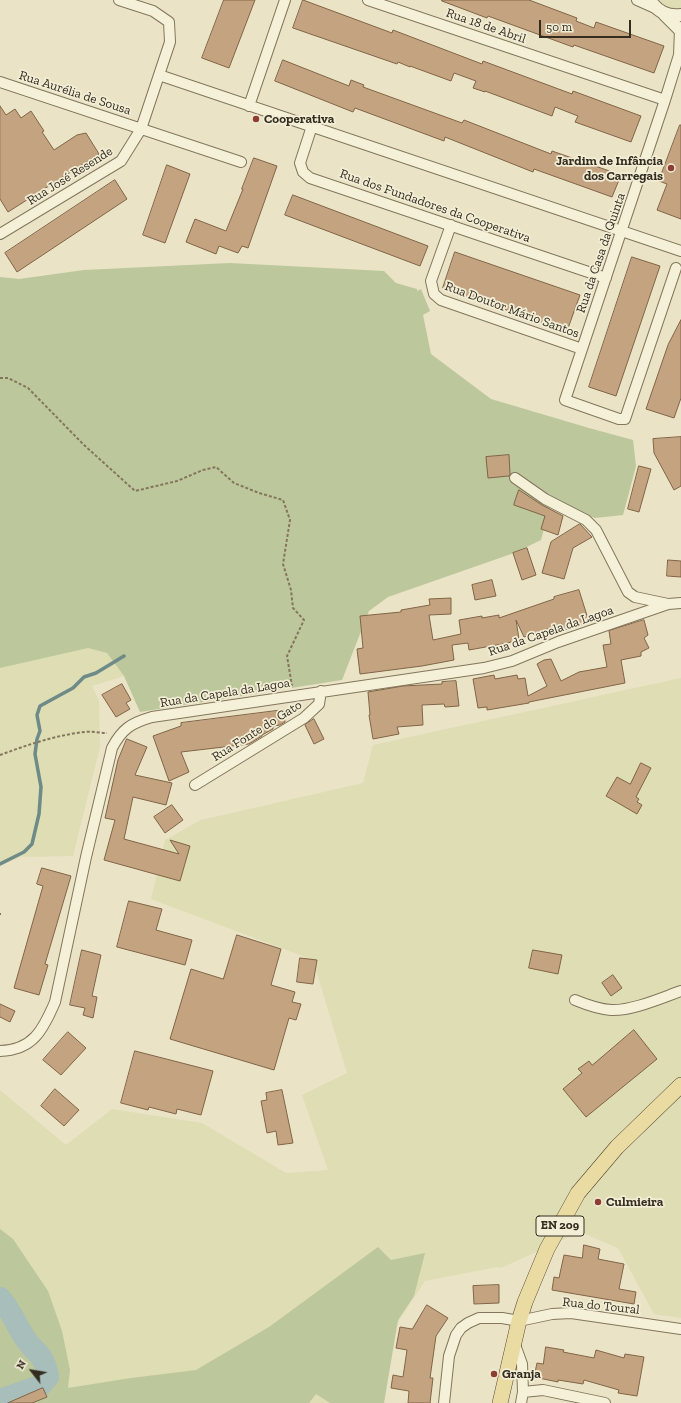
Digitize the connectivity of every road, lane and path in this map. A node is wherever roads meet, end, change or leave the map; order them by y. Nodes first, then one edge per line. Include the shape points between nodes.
1 (119, 0) edge
2 (285, 0) edge
3 (368, 0) edge
4 (637, 0) edge
5 (656, 7) edge
6 (681, 15) edge
7 (681, 30) edge
8 (159, 75) junction
9 (0, 82) edge
10 (665, 100) junction
11 (249, 106) junction
12 (312, 126) junction
13 (141, 128) junction
14 (241, 162) dead end
15 (450, 225) junction
16 (622, 231) junction
17 (0, 234) edge
18 (681, 250) edge
19 (676, 268) dead end
20 (606, 278) junction
21 (582, 349) junction
22 (0, 378) edge
23 (515, 478) dead end
24 (681, 603) edge
25 (668, 604) junction
26 (321, 691) junction
27 (293, 696) junction
28 (119, 736) junction
29 (0, 755) edge
30 (195, 785) dead end
31 (681, 991) edge
32 (575, 1000) dead end
33 (0, 1050) edge
34 (681, 1085) edge
35 (519, 1321) junction
36 (681, 1329) edge
37 (514, 1342) junction
38 (523, 1392) junction
39 (444, 1403) edge
40 (500, 1403) edge
41 (521, 1403) edge
42 (605, 1403) edge

1 - 8 street, Rua José Resende via 153,11 169,22 170,42
2 - 11 street
3 - 10 street, Rua 18 de Abril
4 - 5 street
5 - 6 street via 674,16
5 - 7 street
7 - 10 street, Rua da Casa da Quinta via 679,55
8 - 11 street
8 - 13 street, Rua José Resende
9 - 13 street, Rua Aurélia de Sousa
10 - 16 street, Rua da Casa da Quinta
11 - 12 street
12 - 15 street, Rua dos Fundadores da Cooperativa via 300,162 303,172 310,178
12 - 16 street
13 - 14 street, Rua Aurélia de Sousa
13 - 17 street, Rua José Resende via 121,161
15 - 20 street, Rua dos Fundadores da Cooperativa
15 - 21 street, Rua Doutor Mário Santos via 431,281 434,294 441,300
16 - 18 street
16 - 20 street, Rua da Casa da Quinta
19 - 21 street, Rua da Casa da Quinta via 626,419 619,420 565,400
20 - 21 street, Rua da Casa da Quinta
22 - 27 path via 8,378 28,388 84,445 135,491 177,481 216,467 234,483 283,500 290,520 283,564 292,590 293,608 304,620 287,656
23 - 25 street via 545,499 586,520 596,530 628,592 635,597
24 - 25 street, Rua da Capela da Lagoa
25 - 26 street, Rua da Capela da Lagoa via 484,668
26 - 27 street, Rua da Capela da Lagoa
26 - 30 street, Rua Fonte do Gato via 319,704 304,718
27 - 28 street, Rua da Capela da Lagoa via 152,716 134,723
28 - 29 path via 87,732 32,744
28 - 33 street, Rua da Capela da Lagoa via 112,748 96,814 55,1002 46,1024 35,1037 22,1046
31 - 32 street via 638,1006 613,1010 591,1007
34 - 35 main road, EN 209 via 617,1147 578,1193 547,1249
35 - 36 street, Rua do Toural via 571,1313
35 - 37 main road, EN 209
35 - 39 street via 479,1318 461,1328 451,1350
37 - 38 street via 522,1364
37 - 40 main road, EN 209
38 - 41 street
38 - 42 street via 543,1390

